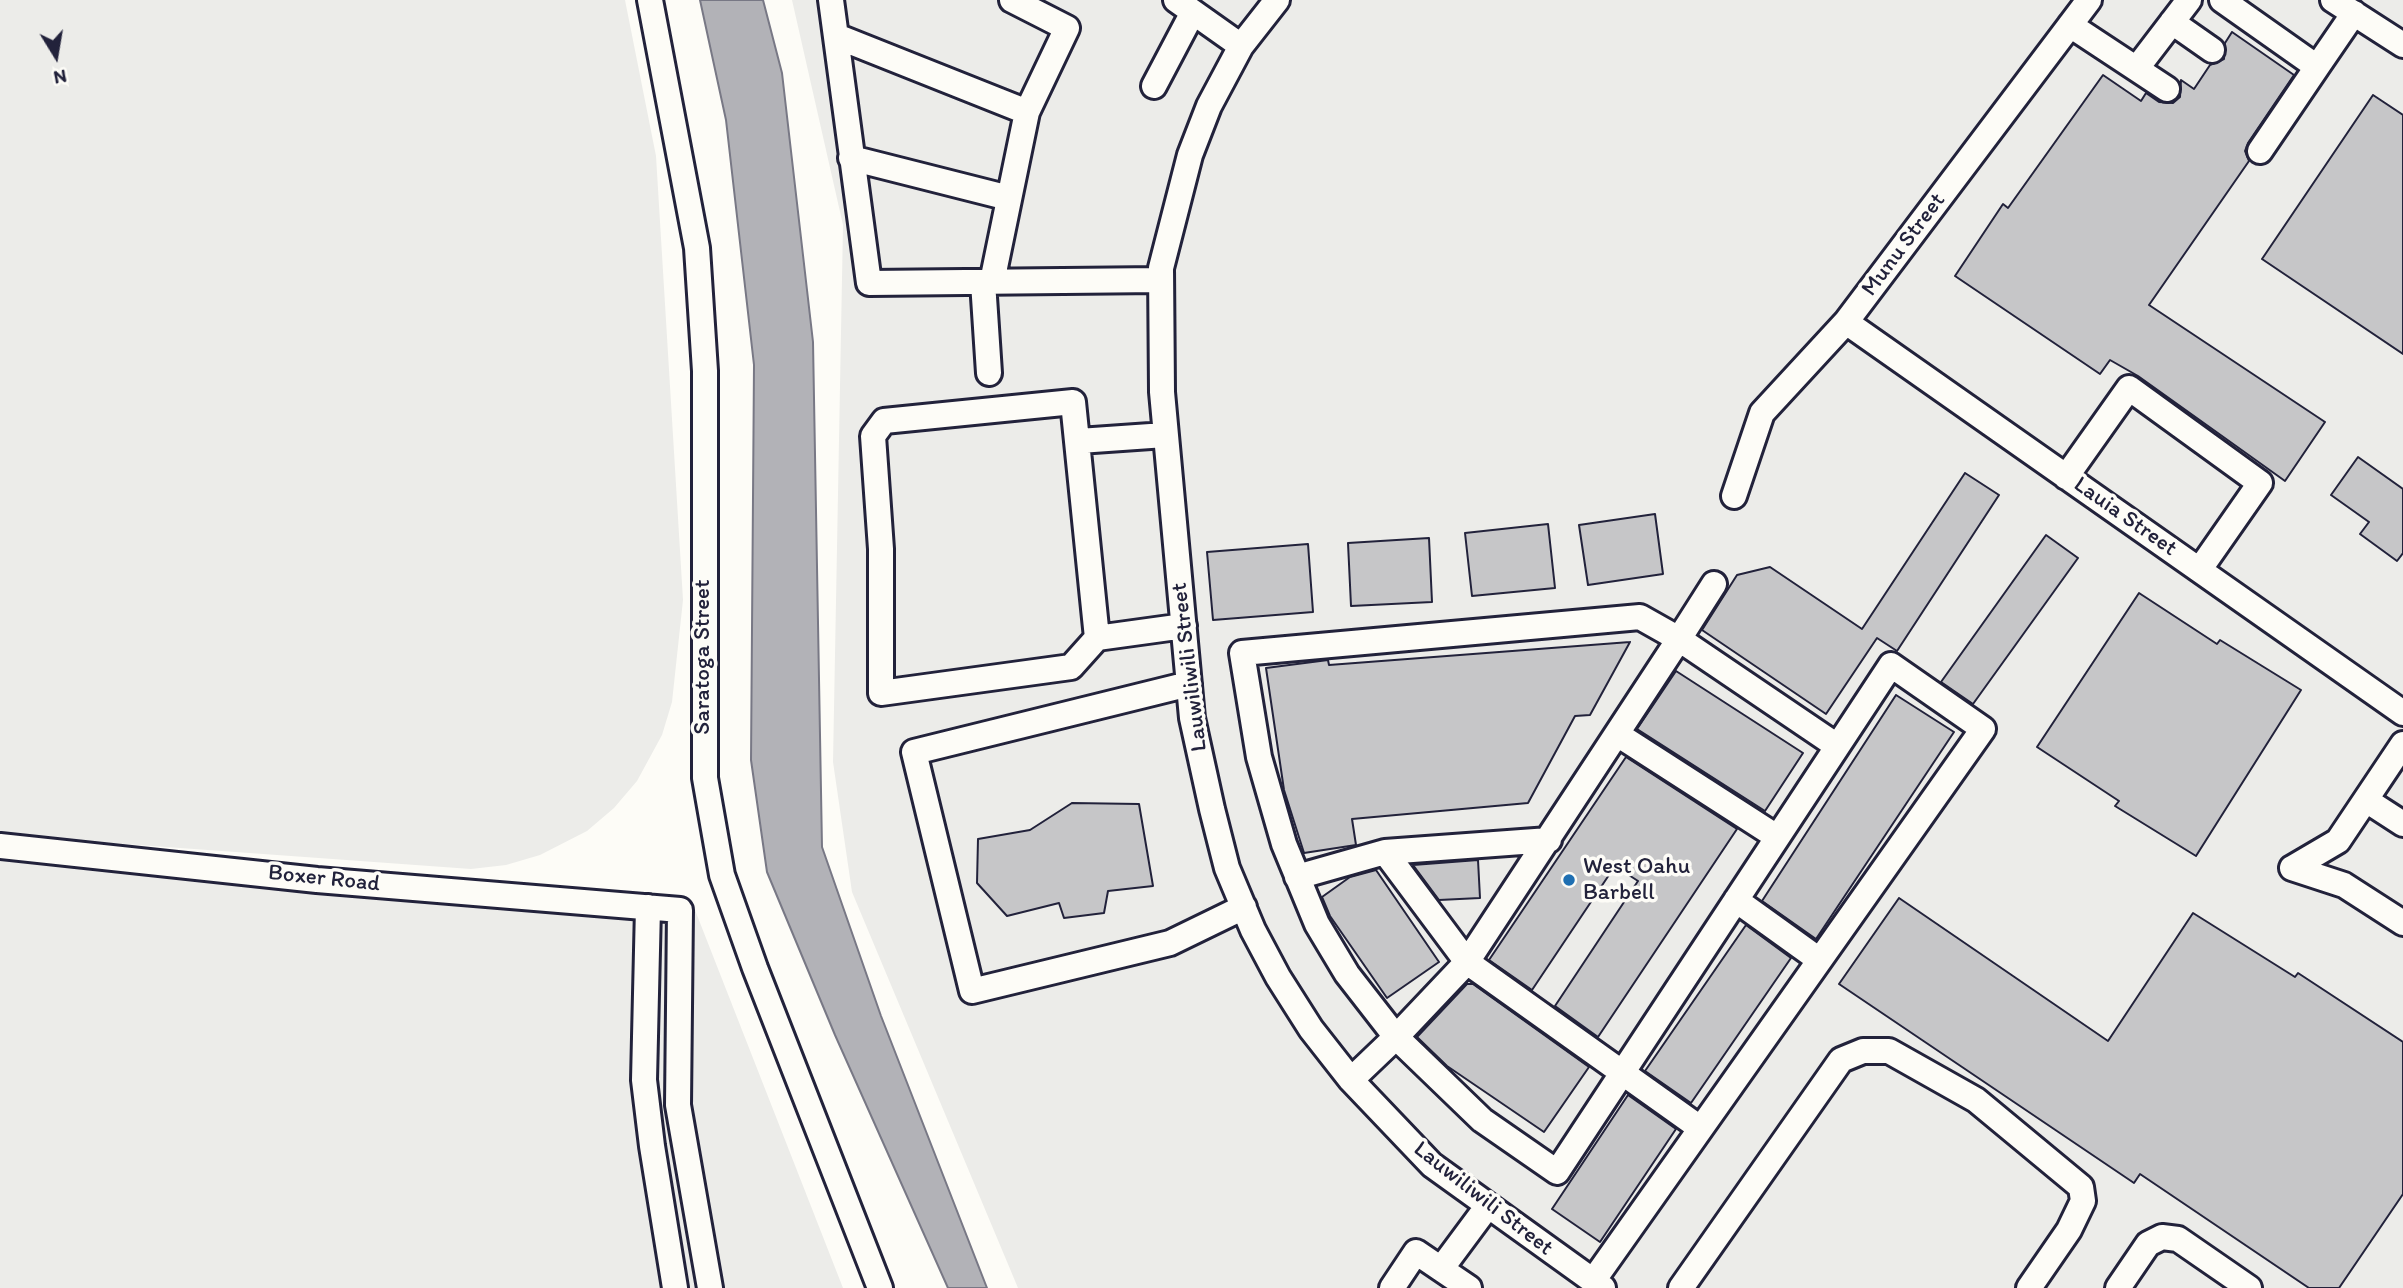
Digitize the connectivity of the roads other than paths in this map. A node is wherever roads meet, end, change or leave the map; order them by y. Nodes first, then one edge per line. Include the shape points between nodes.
1 (650, 0) edge
2 (831, 0) edge
3 (1012, 0) edge
4 (1277, 0) edge
5 (2089, 0) edge
6 (2189, 0) edge
7 (2222, 0) edge
8 (1184, 6) edge
9 (2343, 6) edge
10 (2172, 22) junction
11 (2070, 24) junction
12 (836, 36) junction
13 (2403, 45) edge
14 (1241, 46) junction
15 (2212, 51) dead end
16 (2317, 67) junction
17 (2137, 68) junction
18 (1154, 86) dead end
19 (2167, 89) dead end
20 (1027, 112) junction
21 (2260, 151) dead end
22 (851, 158) junction
23 (1009, 198) junction
24 (1160, 280) junction
25 (987, 282) junction
26 (1846, 323) junction
27 (989, 373) dead end
28 (1166, 435) junction
29 (1079, 441) junction
30 (2066, 477) junction
31 (1734, 496) dead end
32 (2200, 569) junction
33 (1714, 584) dead end
34 (1184, 626) junction
35 (1097, 638) junction
36 (1679, 639) junction
37 (1189, 684) junction
38 (2403, 713) edge
39 (1617, 734) junction
40 (2403, 744) edge
41 (1837, 746) junction
42 (2366, 800) junction
43 (2403, 824) edge
44 (1777, 837) junction
45 (1549, 839) junction
46 (0, 846) edge
47 (1385, 852) junction
48 (1297, 877) junction
49 (1736, 900) junction
50 (648, 907) junction
51 (1244, 907) junction
52 (2403, 923) edge
53 (1818, 959) junction
54 (1467, 962) junction
55 (1396, 1037) junction
56 (1623, 1073) junction
57 (1351, 1080) junction
58 (1700, 1128) junction
59 (1487, 1207) junction
60 (1441, 1269) junction
61 (2224, 1281) edge
62 (1598, 1284) edge
63 (675, 1288) edge
64 (710, 1288) edge
65 (880, 1288) edge
66 (1392, 1288) edge
67 (1469, 1288) edge
68 (1681, 1288) edge
69 (2029, 1288) edge
70 (2118, 1288) edge
71 (2249, 1288) edge

1 - 65 street, Saratoga Street via 697,248 705,371 705,778 722,875
2 - 12 street
3 - 20 street via 1067,28
4 - 14 street, Lauwiliwili Street
5 - 11 street, Munu Street
6 - 10 street
7 - 16 street
8 - 14 street
8 - 18 street
9 - 13 street
9 - 16 street
10 - 15 street
10 - 17 street
11 - 17 street
11 - 26 street, Munu Street
12 - 20 street
12 - 22 street
14 - 24 street, Lauwiliwili Street via 1189,155
16 - 21 street
17 - 19 street
20 - 23 street
22 - 23 street
22 - 25 street via 869,283
23 - 25 street
24 - 25 street
24 - 28 street, Lauwiliwili Street
25 - 27 street
26 - 30 street, Lauia Street
26 - 31 street, Munu Street via 1762,413
28 - 29 street
28 - 34 street, Lauwiliwili Street
29 - 35 street
29 - 35 street via 1073,402 884,421 873,436 881,549 881,692 1071,667
30 - 32 street, Lauia Street
30 - 32 street via 2129,388 2260,482
32 - 38 street, Lauia Street
33 - 36 street
34 - 35 street
34 - 37 street, Lauwiliwili Street
36 - 39 street
36 - 41 street
36 - 48 street via 1640,617 1242,653 1259,757
37 - 51 street, Lauwiliwili Street via 1212,810 1227,868
37 - 51 street via 914,752 972,992 1170,943
39 - 44 street
39 - 45 street
40 - 42 street
41 - 44 street
41 - 53 street via 1891,665 1983,729
42 - 43 street
42 - 52 street via 2337,841 2292,868 2344,885
44 - 49 street
45 - 47 street
45 - 54 street
46 - 50 street, Boxer Road via 317,880
47 - 48 street
47 - 54 street
48 - 55 street via 1317,924 1347,974
49 - 53 street
49 - 56 street
50 - 63 street via 644,1080
50 - 64 street, Boxer Road via 680,910 678,1105
51 - 57 street, Lauwiliwili Street via 1278,977
53 - 58 street
54 - 55 street
54 - 56 street
55 - 56 street via 1482,1120 1557,1172
55 - 57 street
56 - 58 street
57 - 59 street, Lauwiliwili Street via 1432,1166
58 - 62 street
59 - 60 street
59 - 62 street, Lauwiliwili Street
60 - 66 street via 1416,1252
60 - 67 street
61 - 70 street via 2178,1239 2162,1237 2148,1244
61 - 71 street
68 - 69 street via 1841,1060 1863,1051 1889,1051 1976,1100 2081,1187 2083,1201 2069,1230

